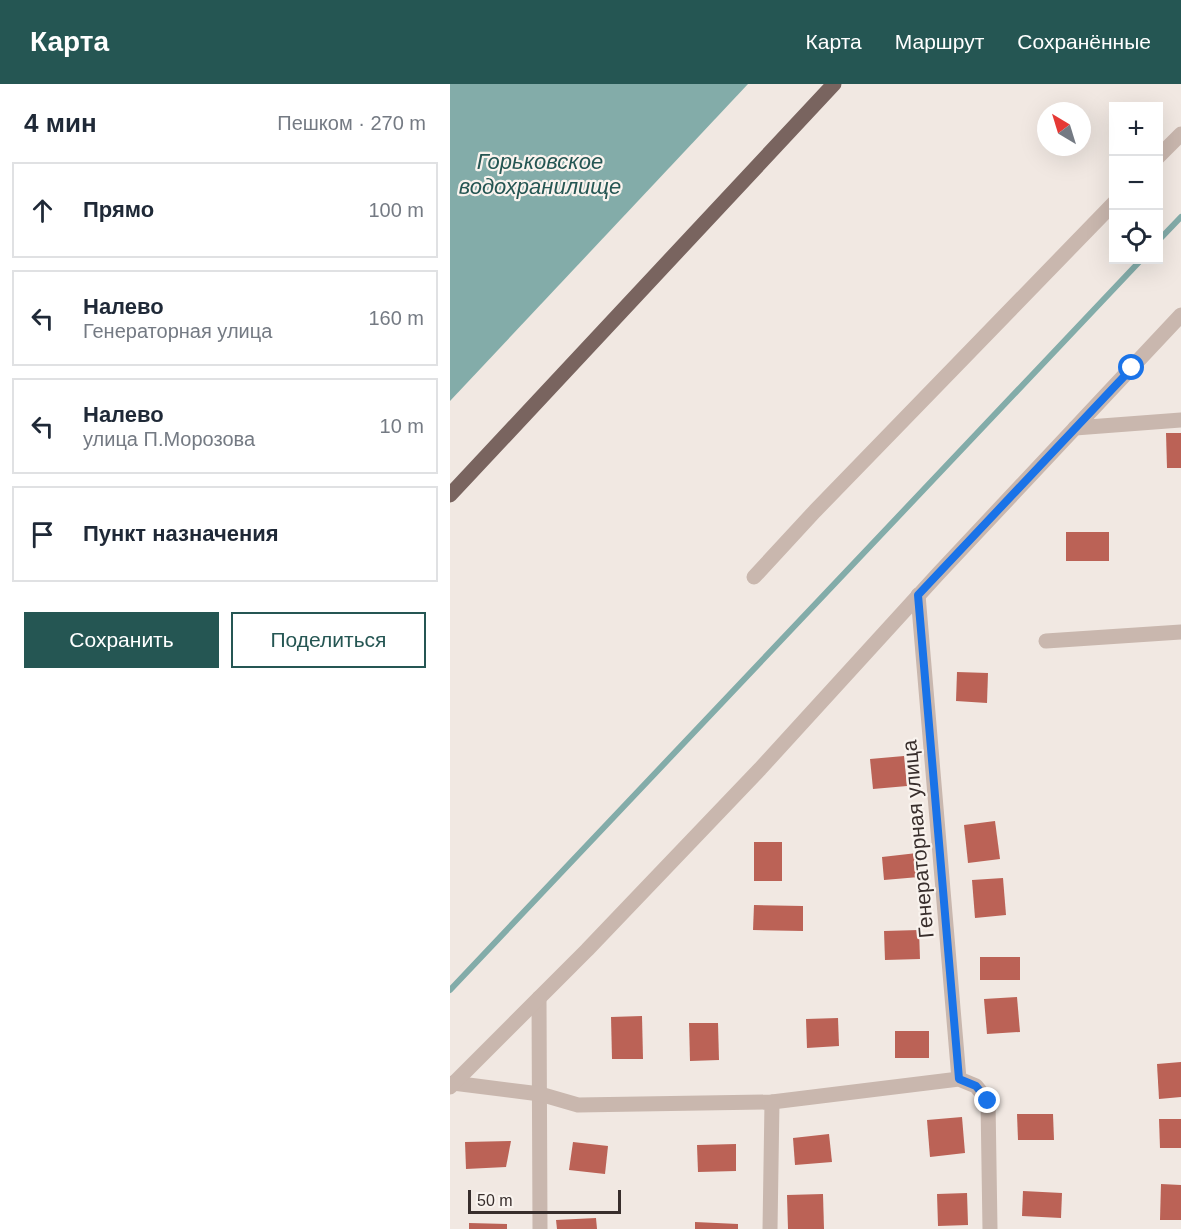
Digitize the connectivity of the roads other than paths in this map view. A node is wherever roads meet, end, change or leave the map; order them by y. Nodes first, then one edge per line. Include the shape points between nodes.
1 (834, 84) edge
2 (1181, 134) edge
3 (1159, 156) edge
4 (1109, 207) edge
5 (1181, 315) edge
6 (1181, 420) edge
7 (1075, 428) junction
8 (450, 495) edge
9 (754, 577) dead end
10 (918, 595) junction
11 (1181, 632) edge
12 (1046, 641) dead end
13 (539, 998) junction
14 (959, 1079) junction
15 (452, 1085) edge
16 (540, 1094) junction
17 (772, 1102) junction
18 (540, 1229) edge
19 (770, 1229) edge
20 (990, 1229) edge

1 - 8 main road
2 - 3 street
4 - 9 street
5 - 7 street
6 - 7 street
7 - 10 street
10 - 13 street via 760,769
10 - 14 street, Генераторная улица
11 - 12 street
13 - 15 street
13 - 16 street
14 - 17 street
14 - 20 street via 976,1086 988,1101
15 - 16 street
16 - 17 street via 578,1106
16 - 18 street
17 - 19 street

